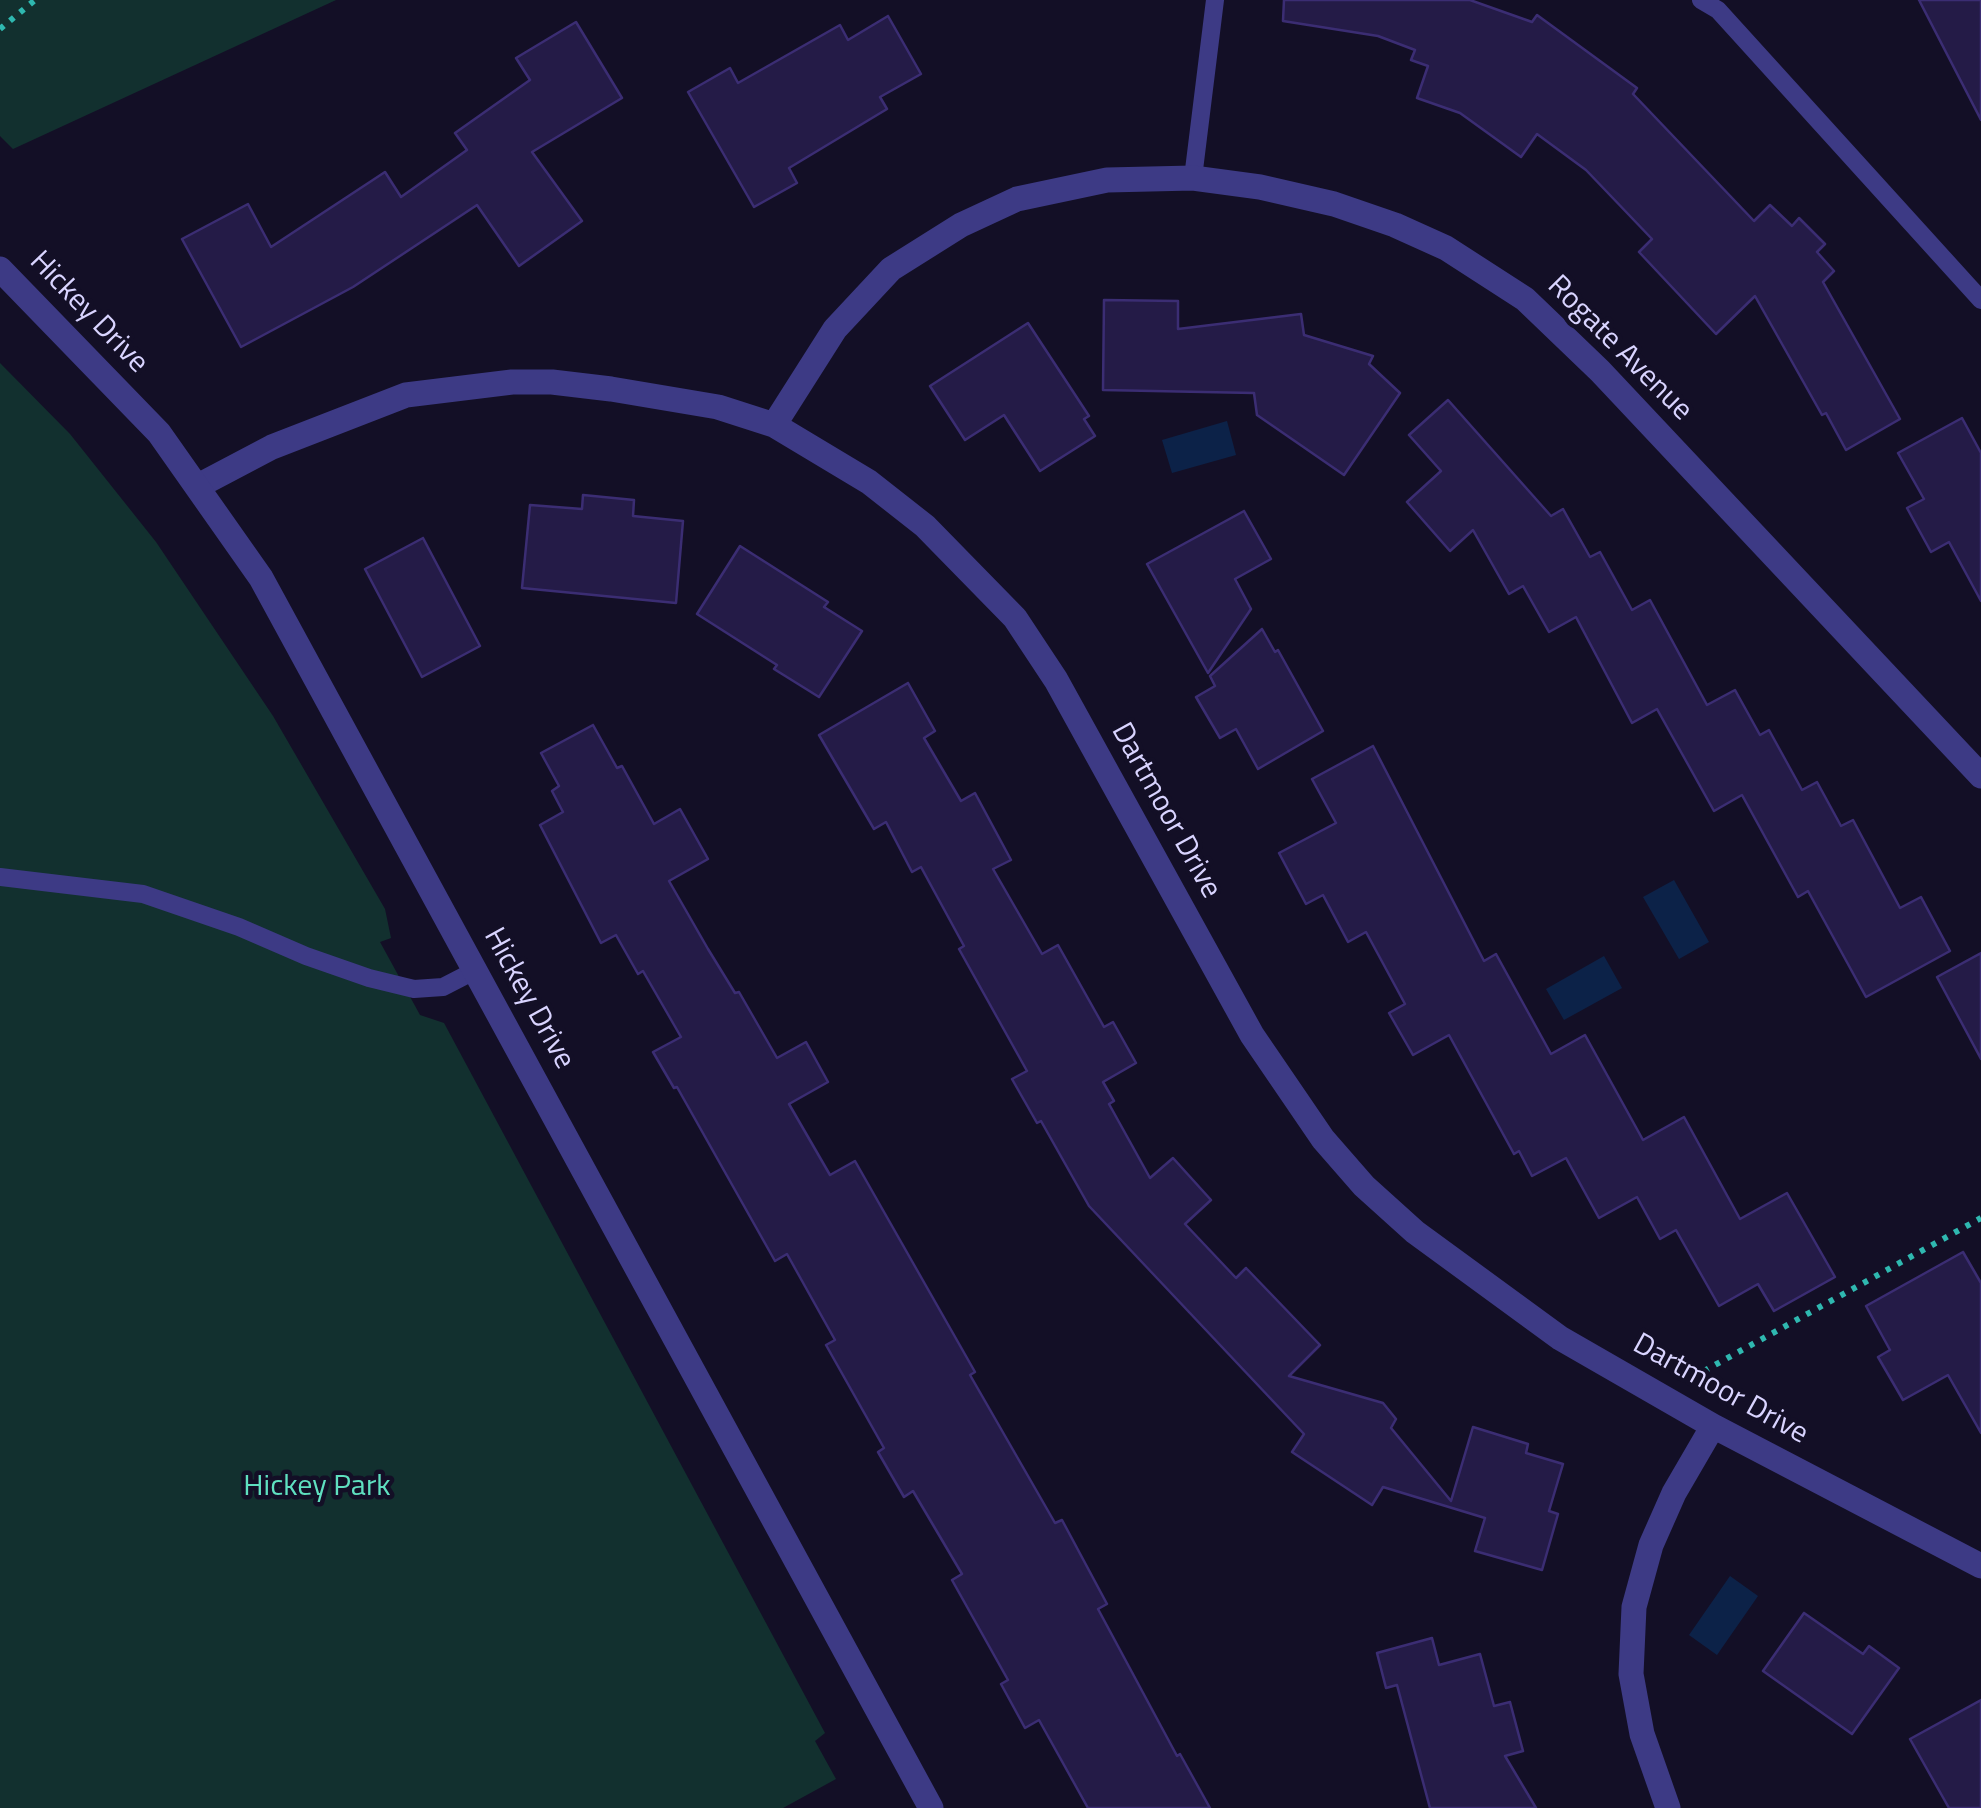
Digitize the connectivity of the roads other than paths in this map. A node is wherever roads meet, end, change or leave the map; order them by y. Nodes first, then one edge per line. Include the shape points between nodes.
1 (1215, 0) edge
2 (1701, 0) edge
3 (1193, 178) junction
4 (0, 270) edge
5 (1981, 300) edge
6 (774, 425) junction
7 (198, 486) junction
8 (1981, 776) edge
9 (0, 876) edge
10 (476, 970) junction
11 (1713, 1426) junction
12 (1981, 1566) edge
13 (930, 1808) edge
14 (1668, 1808) edge

1 - 3 lane
2 - 5 lane via 1718,10
3 - 6 street, Rogate Avenue via 1058,188 944,234 860,299
3 - 8 street, Rogate Avenue via 1334,204 1396,225 1525,299
4 - 7 street, Hickey Drive via 160,433
6 - 7 street, Dartmoor Drive via 668,398 512,382 406,395 272,446
6 - 11 street, Dartmoor Drive via 870,482 925,526 1015,618 1262,1050 1364,1186 1560,1338
7 - 10 street, Hickey Drive via 285,618
9 - 10 lane via 143,894 414,989 442,987
10 - 13 street, Hickey Drive
11 - 12 street, Dartmoor Drive
11 - 14 street via 1666,1510 1634,1607 1631,1674 1642,1734

